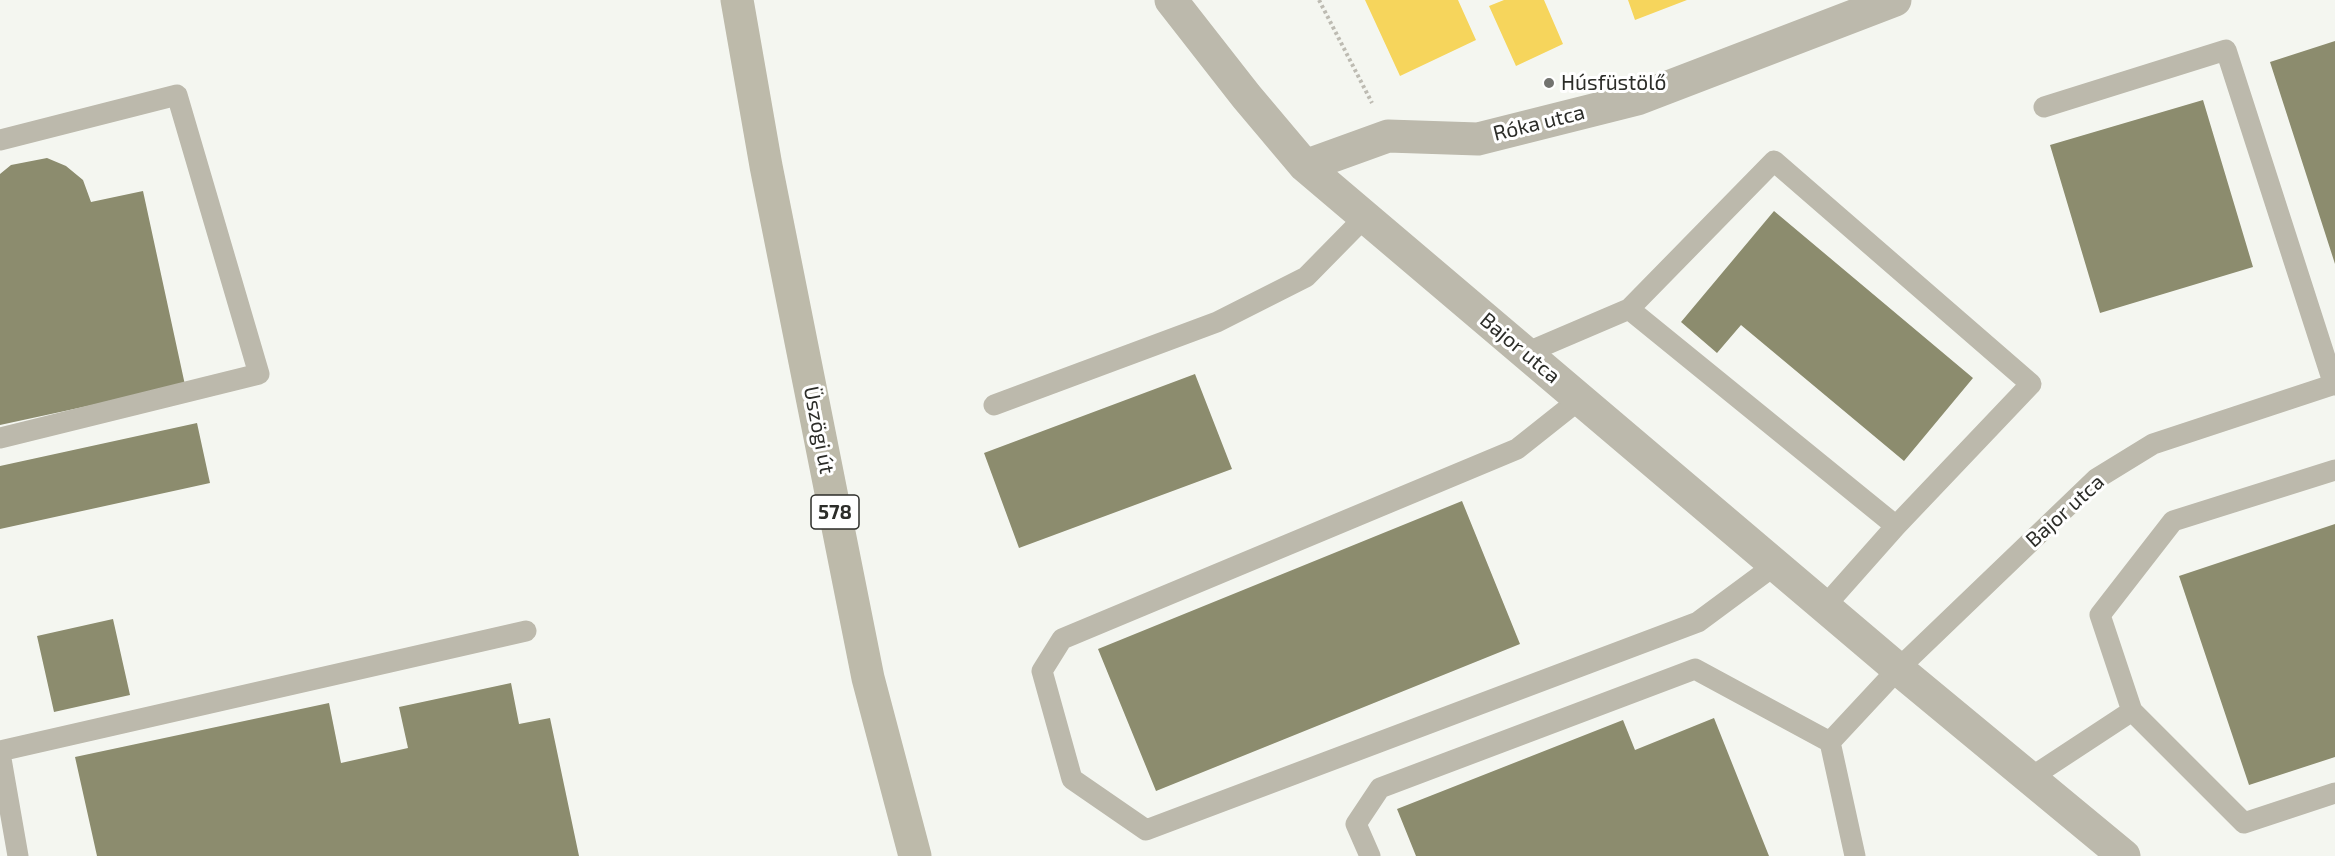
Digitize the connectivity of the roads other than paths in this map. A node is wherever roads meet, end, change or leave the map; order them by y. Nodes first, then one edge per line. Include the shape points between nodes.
1 (737, 0) edge
2 (1171, 0) edge
3 (1895, 0) edge
4 (2043, 107) dead end
5 (0, 140) edge
6 (1305, 166) junction
7 (1365, 217) junction
8 (1629, 309) junction
9 (1526, 353) junction
10 (2334, 385) edge
11 (1580, 399) junction
12 (994, 405) dead end
13 (0, 438) edge
14 (2335, 470) edge
15 (1896, 526) junction
16 (1775, 564) junction
17 (1825, 606) junction
18 (526, 631) dead end
19 (1898, 669) junction
20 (2132, 711) junction
21 (1830, 742) junction
22 (0, 752) edge
23 (2030, 778) junction
24 (2335, 793) edge
25 (16, 847) edge
26 (3, 856) edge
27 (915, 856) edge
28 (1370, 856) edge
29 (1855, 856) edge
30 (2124, 856) edge

1 - 27 main road, Üszögi út / 578 via 766,166 868,678
2 - 6 street, Bajor utca
3 - 6 street, Róka utca via 1637,99 1478,138 1388,136
4 - 10 lane via 2226,50
5 - 13 lane via 177,95 259,374
6 - 7 street, Bajor utca
7 - 9 street, Bajor utca
7 - 12 lane via 1297,282 1217,322
8 - 9 lane
8 - 15 lane
8 - 15 lane via 1774,161 2031,384
9 - 11 street, Bajor utca
10 - 19 lane, Bajor utca via 2153,444 2097,479
11 - 16 street, Bajor utca
11 - 16 lane via 1517,449 1062,639 1042,671 1072,779 1146,830 1698,622
14 - 20 lane via 2173,521 2100,615
15 - 17 lane
16 - 17 street, Bajor utca
17 - 19 street, Bajor utca
18 - 22 lane
19 - 21 lane
19 - 23 street, Bajor utca
20 - 23 lane
20 - 24 lane via 2244,823
21 - 28 lane via 1695,669 1380,788 1356,824
21 - 29 lane
22 - 25 lane
23 - 30 street, Bajor utca
25 - 26 lane

